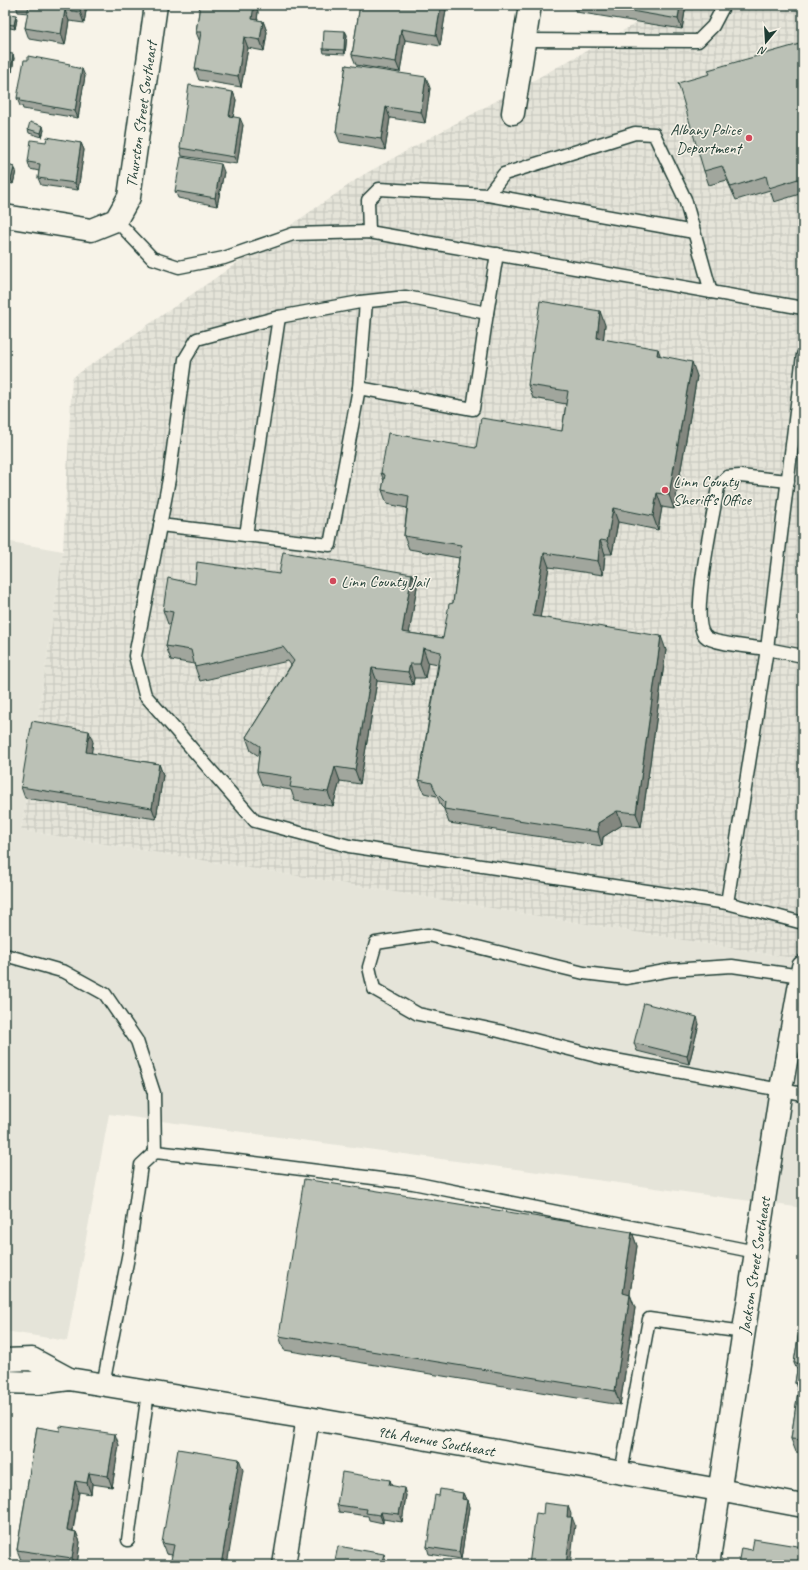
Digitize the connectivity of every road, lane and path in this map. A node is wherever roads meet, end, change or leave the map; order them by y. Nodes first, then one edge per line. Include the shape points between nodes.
1 (156, 5) edge
2 (530, 5) edge
3 (724, 5) edge
4 (524, 40) junction
5 (513, 113) dead end
6 (488, 195) junction
7 (5, 216) edge
8 (116, 220) junction
9 (369, 232) junction
10 (694, 232) junction
11 (497, 254) junction
12 (711, 292) junction
13 (366, 302) junction
14 (803, 308) edge
15 (487, 313) junction
16 (279, 317) junction
17 (803, 354) edge
18 (360, 388) junction
19 (788, 481) junction
20 (160, 525) junction
21 (246, 535) junction
22 (768, 649) junction
23 (803, 656) edge
24 (727, 903) junction
25 (803, 923) edge
26 (5, 956) edge
27 (802, 972) edge
28 (781, 1089) junction
29 (803, 1094) edge
30 (155, 1152) junction
31 (756, 1252) junction
32 (744, 1332) junction
33 (5, 1360) edge
34 (69, 1379) junction
35 (5, 1382) edge
36 (103, 1385) junction
37 (148, 1392) junction
38 (308, 1418) junction
39 (622, 1473) junction
40 (719, 1490) junction
41 (803, 1506) edge
42 (128, 1540) dead end
43 (284, 1565) edge
44 (708, 1565) edge

1 - 8 main road, Thurston Street Southeast via 129,196
2 - 4 main road
3 - 4 lane via 713,26 698,41
4 - 5 main road
6 - 9 lane via 379,189 368,200
6 - 10 lane
6 - 10 lane via 504,174 635,133 654,134 685,199
7 - 8 main road via 91,230
8 - 9 lane via 152,258 179,267 224,258 293,234
9 - 11 lane
10 - 12 lane
11 - 12 lane
11 - 15 lane
12 - 14 lane
13 - 15 lane via 406,297
13 - 16 lane
13 - 18 lane
15 - 18 lane via 473,409
16 - 20 lane via 197,339 184,359 169,479
16 - 21 lane
17 - 19 lane
18 - 21 lane via 330,545
19 - 22 lane
19 - 22 lane via 727,477 718,487 700,590 701,631 706,638
20 - 21 lane
20 - 24 lane via 135,656 145,695 255,821 349,846
22 - 23 lane
22 - 24 lane
24 - 25 lane
26 - 30 lane via 65,972 105,994 137,1041 154,1093
27 - 28 main road, Jackson Street Southeast
27 - 28 lane via 732,966 671,970 626,978 584,973 428,935 376,943 369,967 374,989 418,1014 604,1058
28 - 29 lane
28 - 31 main road, Jackson Street Southeast
30 - 31 lane via 413,1183
30 - 36 lane via 141,1165 129,1252
31 - 32 main road, Jackson Street Southeast
32 - 39 lane via 650,1319
32 - 40 main road, Jackson Street Southeast
33 - 34 main road via 32,1359
34 - 35 main road via 38,1383
34 - 36 main road, 9th Avenue Southeast
36 - 37 main road, 9th Avenue Southeast
37 - 38 main road, 9th Avenue Southeast
37 - 42 lane
38 - 39 main road, 9th Avenue Southeast
38 - 43 main road
39 - 40 main road, 9th Avenue Southeast
40 - 41 main road, 9th Avenue Southeast
40 - 44 main road, Jackson Street Southeast

